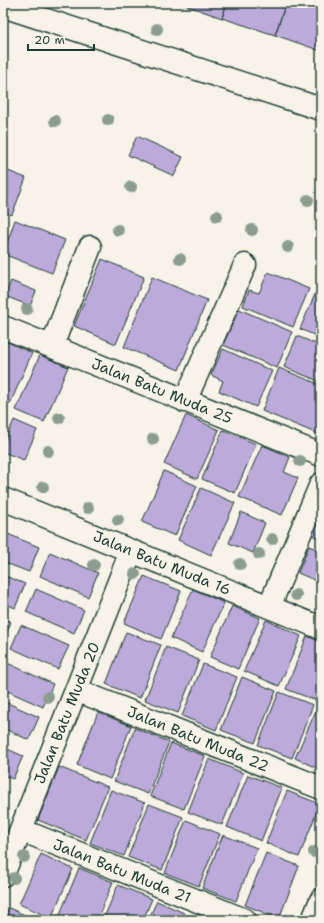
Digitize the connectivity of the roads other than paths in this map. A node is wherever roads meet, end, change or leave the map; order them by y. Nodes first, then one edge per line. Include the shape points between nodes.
1 (3, 6) edge
2 (321, 109) edge
3 (90, 247) dead end
4 (245, 265) dead end
5 (3, 327) edge
6 (52, 346) junction
7 (185, 401) junction
8 (321, 455) edge
9 (321, 484) edge
10 (3, 499) edge
11 (131, 551) junction
12 (269, 607) junction
13 (321, 628) edge
14 (76, 690) junction
15 (321, 788) edge
16 (20, 830) junction
17 (3, 875) edge
18 (321, 900) edge
19 (245, 920) edge
20 (313, 920) edge

1 - 2 street
3 - 6 street
4 - 7 street
5 - 6 street, Jalan Batu Muda 25
6 - 7 street, Jalan Batu Muda 25
7 - 8 street, Jalan Batu Muda 25
9 - 12 street
10 - 11 street, Jalan Batu Muda 16
11 - 12 street, Jalan Batu Muda 16
11 - 14 street, Jalan Batu Muda 20
12 - 13 street, Jalan Batu Muda 16
14 - 15 street, Jalan Batu Muda 22
14 - 16 street, Jalan Batu Muda 20
16 - 17 street, Jalan Batu Muda 20
16 - 19 street, Jalan Batu Muda 21
18 - 20 street

